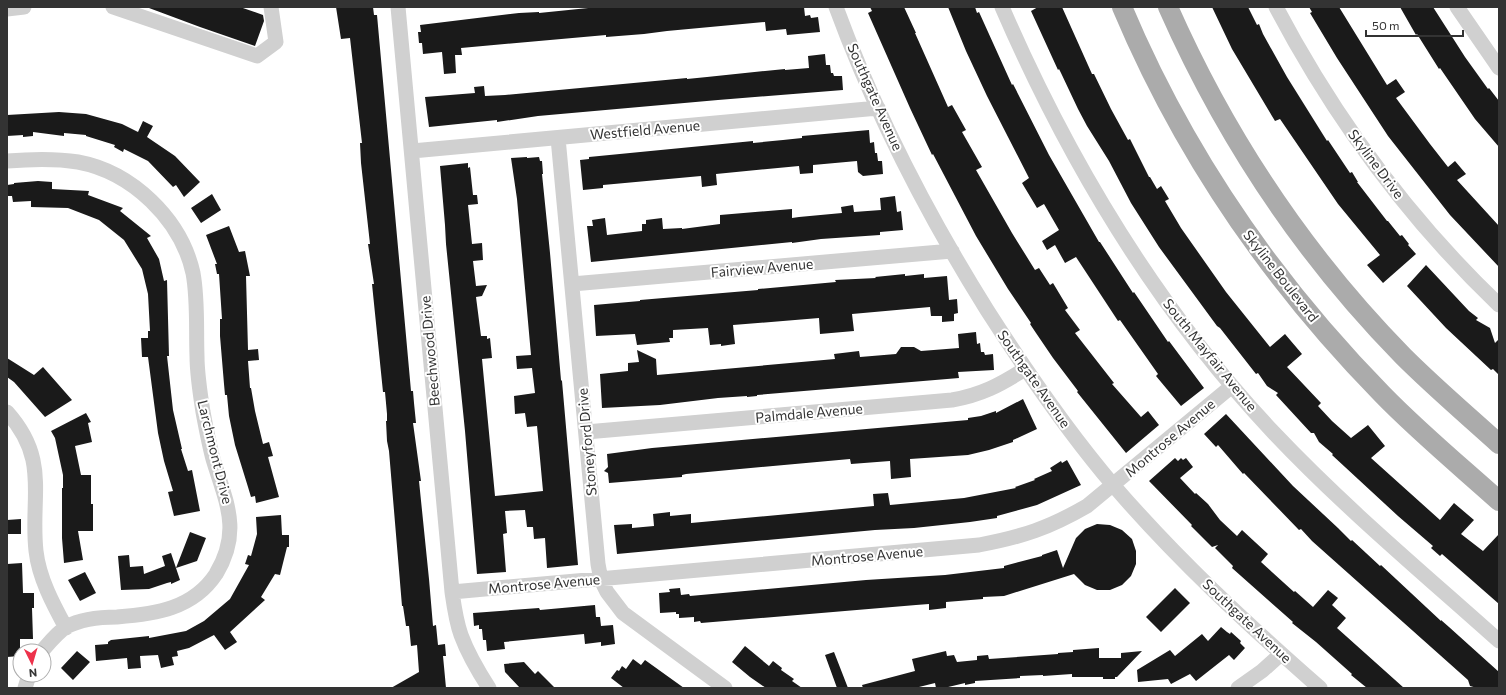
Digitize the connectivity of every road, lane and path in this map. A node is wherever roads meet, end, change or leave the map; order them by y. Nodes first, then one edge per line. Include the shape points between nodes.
1 (24, 7) edge
2 (113, 7) edge
3 (271, 7) edge
4 (398, 7) edge
5 (836, 7) edge
6 (1002, 7) edge
7 (1122, 7) edge
8 (1168, 7) edge
9 (1276, 7) edge
10 (1457, 7) edge
11 (7, 9) edge
12 (1499, 68) edge
13 (878, 108) junction
14 (558, 138) junction
15 (412, 151) junction
16 (7, 161) edge
17 (952, 251) junction
18 (572, 284) junction
19 (1499, 305) edge
20 (1025, 369) junction
21 (1232, 386) junction
22 (7, 412) edge
23 (586, 432) junction
24 (1499, 444) edge
25 (1114, 485) junction
26 (1499, 501) edge
27 (601, 580) junction
28 (452, 592) junction
29 (66, 628) junction
30 (1499, 641) edge
31 (49, 643) edge
32 (1281, 654) junction
33 (489, 688) edge
34 (726, 688) edge
35 (1238, 688) edge
36 (1320, 688) edge

1 - 11 street
2 - 3 street via 257,56 276,42
4 - 15 street, Beechwood Drive
5 - 13 street, Southgate Avenue
6 - 21 street, South Mayfair Avenue via 1063,134 1120,233 1154,284
7 - 26 main road, Skyline Boulevard via 1150,70 1190,145 1229,207 1271,266 1325,332 1384,396
8 - 24 main road via 1200,75 1229,127 1275,200 1308,246 1346,293 1404,356
9 - 19 street, Skyline Drive via 1311,69 1374,164 1429,231
10 - 12 street
13 - 14 street, Westfield Avenue
13 - 17 street, Southgate Avenue
14 - 15 street, Westfield Avenue
14 - 18 street, Stoneyford Drive
15 - 28 street, Beechwood Drive
16 - 29 street, Larchmont Drive via 56,159 80,162 103,169 140,190 168,220 188,256 193,274 197,357 203,410 213,459 230,515 224,560 215,576 191,599 160,612 102,617
17 - 18 street, Fairview Avenue
17 - 20 street, Southgate Avenue
18 - 23 street, Stoneyford Drive
20 - 23 street, Palmdale Avenue via 1002,384 968,398
20 - 25 street, Southgate Avenue
21 - 25 street, Montrose Avenue
21 - 30 street, South Mayfair Avenue via 1310,470
22 - 29 street via 20,428 34,464 36,553 47,590
23 - 27 street, Stoneyford Drive
25 - 27 street, Montrose Avenue via 1087,506 1061,521 1032,533 999,542
25 - 32 street, Southgate Avenue via 1191,568
27 - 28 street, Montrose Avenue
27 - 34 street, Stoneyford Drive via 611,598 624,613
28 - 33 street, Beechwood Drive via 461,635
29 - 31 street, Larchmont Drive
32 - 35 street via 1262,672
32 - 36 street, Southgate Avenue

